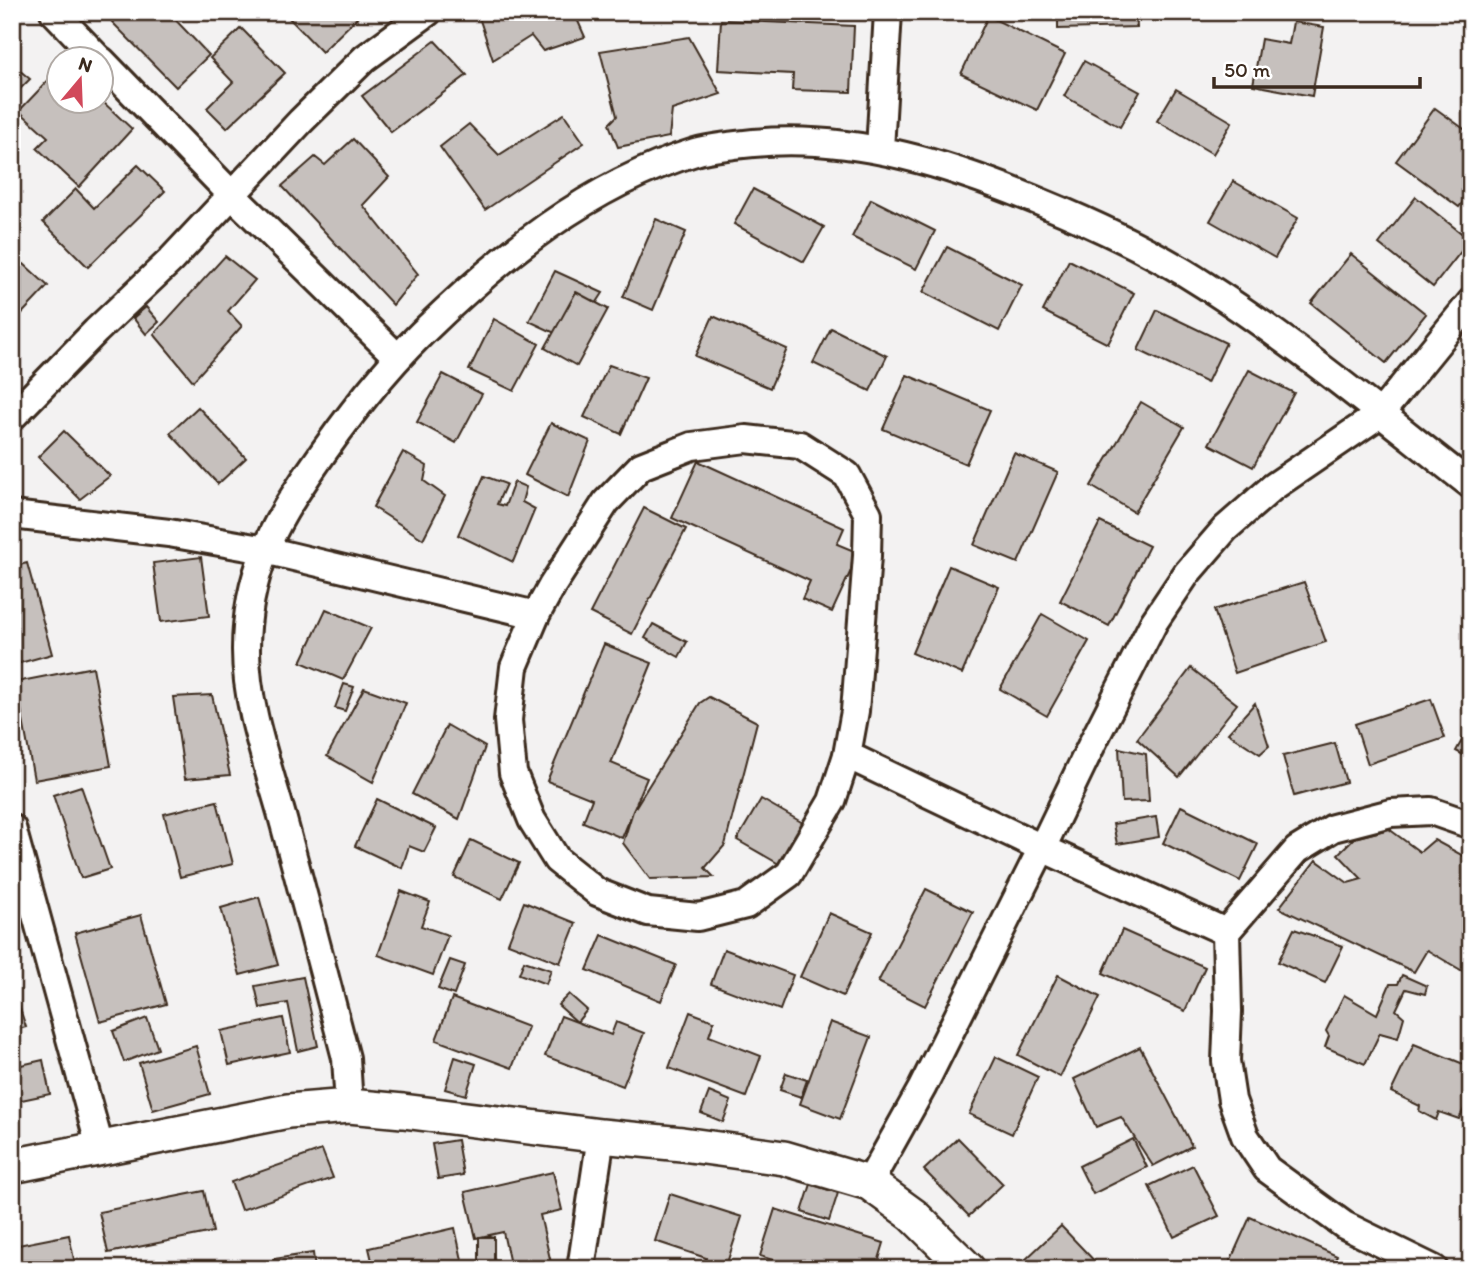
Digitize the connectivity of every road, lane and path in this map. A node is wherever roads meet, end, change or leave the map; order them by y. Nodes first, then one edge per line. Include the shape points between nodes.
1 (54, 12) edge
2 (428, 12) edge
3 (888, 12) edge
4 (87, 46) edge
5 (116, 75) edge
6 (880, 149) junction
7 (231, 194) junction
8 (1471, 302) edge
9 (397, 358) junction
10 (1380, 414) junction
11 (12, 417) edge
12 (1471, 485) edge
13 (12, 515) edge
14 (265, 550) junction
15 (536, 615) junction
16 (847, 755) junction
17 (1471, 825) edge
18 (12, 828) edge
19 (1042, 848) junction
20 (1226, 932) junction
21 (349, 1106) junction
22 (601, 1136) junction
23 (100, 1147) junction
24 (12, 1166) edge
25 (869, 1183) junction
26 (582, 1269) edge
27 (968, 1269) edge
28 (1434, 1269) edge

1 - 4 street
2 - 7 street via 365,58
3 - 6 street
5 - 7 street
6 - 9 street via 764,141 699,150 636,174 573,208 513,251
6 - 10 street via 1019,192 1115,234 1213,290
7 - 9 street
7 - 11 street
8 - 10 street
9 - 14 street via 342,425 292,499
10 - 12 street
10 - 19 street via 1273,486 1225,529 1188,573 1154,622
13 - 14 street via 169,533
14 - 15 street
14 - 21 street via 251,598 246,650 253,712 342,1045
15 - 16 street via 514,667 508,720 513,773 532,820 557,860 597,892 648,912 698,917 746,905 789,874 832,801
15 - 16 street via 606,502 641,466 692,446 746,439 800,445 847,475 868,514 855,711
16 - 19 street
17 - 20 street via 1431,811 1391,813 1333,828 1297,850
18 - 23 street
19 - 20 street
19 - 25 street via 922,1088
20 - 28 street via 1226,1061 1232,1100 1245,1136 1267,1169 1344,1225
21 - 22 street
21 - 23 street via 288,1111
22 - 25 street via 784,1158
22 - 26 street
23 - 24 street
25 - 27 street via 913,1216

